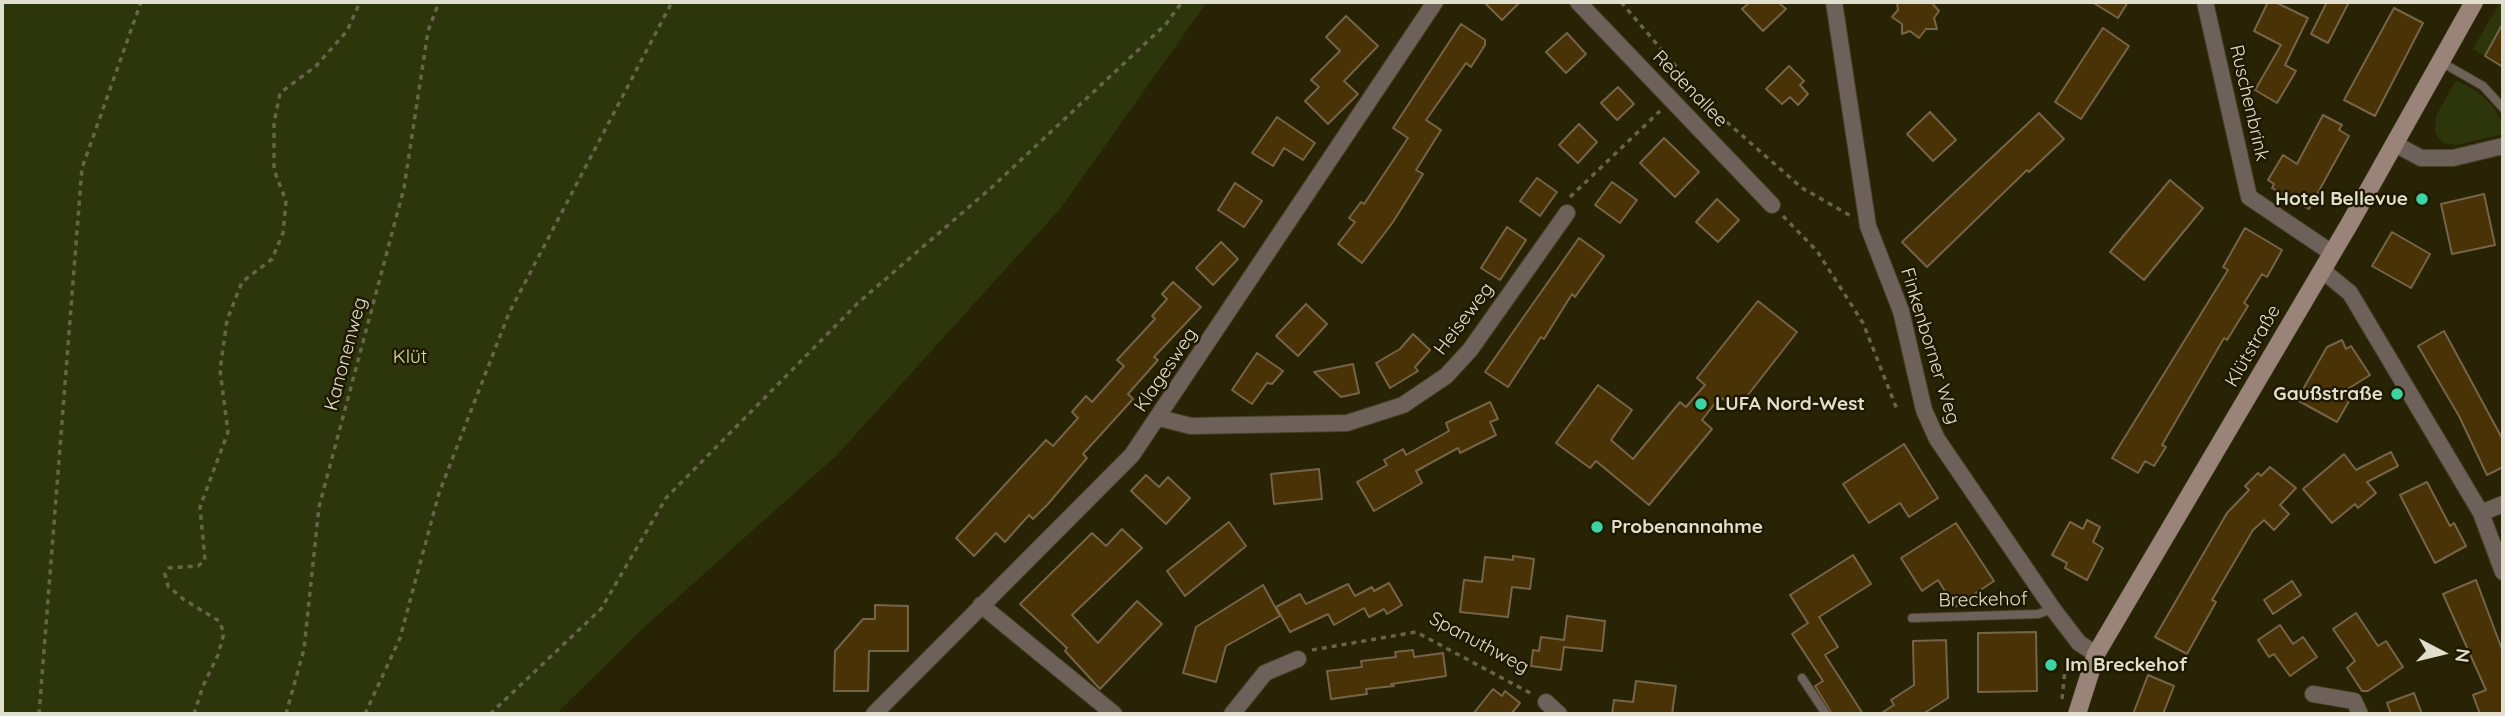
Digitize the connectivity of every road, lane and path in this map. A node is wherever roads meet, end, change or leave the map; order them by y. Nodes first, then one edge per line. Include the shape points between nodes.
1 (141, 2) edge
2 (360, 2) edge
3 (439, 2) edge
4 (672, 2) edge
5 (1182, 2) edge
6 (1435, 2) edge
7 (1578, 2) edge
8 (1621, 2) edge
9 (1834, 2) edge
10 (2205, 2) edge
11 (2474, 2) edge
12 (2441, 62) junction
13 (1674, 103) junction
14 (2503, 108) edge
15 (2395, 144) junction
16 (2503, 146) edge
17 (1772, 205) joint
18 (1567, 213) joint
19 (1868, 226) junction
20 (2332, 253) junction
21 (2322, 270) junction
22 (1898, 412) dead end
23 (1159, 418) junction
24 (2503, 504) edge
25 (2482, 513) junction
26 (2503, 572) edge
27 (981, 606) junction
28 (2053, 609) junction
29 (1912, 618) dead end
30 (2096, 654) junction
31 (1298, 659) joint
32 (2065, 670) dead end
33 (1802, 678) dead end
34 (2313, 694) dead end
35 (1546, 702) joint
36 (2062, 703) dead end
37 (39, 714) edge
38 (194, 714) edge
39 (286, 714) edge
40 (365, 714) edge
41 (490, 714) edge
42 (874, 714) edge
43 (1114, 714) edge
44 (1232, 714) edge
45 (1559, 714) edge
46 (1826, 714) edge
47 (2077, 714) edge
48 (2360, 714) edge

1 - 37 path via 82,168
2 - 38 path via 347,31 316,66 280,93 274,123 274,170 286,201 283,233 272,259 242,282 227,320 220,370 228,432 200,506 205,560 198,566 169,568 165,574 167,586 219,621 224,633
3 - 39 path, Kanonenweg via 428,32 404,188 319,507 304,649
4 - 40 path via 509,313 439,493 400,638
5 - 41 path via 1166,24 1011,170 859,302 666,498 601,608
6 - 23 street, Klagesweg
7 - 13 street, Redenallee
8 - 19 path via 1713,110 1802,188
9 - 19 street, Finkenborner Weg
10 - 20 street, Ruschenbrink via 2249,197
11 - 12 main road, Klütstraße
12 - 14 lane via 2483,86
12 - 15 main road, Klütstraße
13 - 17 street, Redenallee
13 - 18 path via 1655,114 1586,179 1570,197
15 - 16 street via 2421,158 2454,158
15 - 20 main road, Klütstraße
17 - 22 path via 1817,251 1863,324
18 - 23 street, Heiseweg via 1470,350 1447,376 1403,405 1348,423 1191,426
19 - 28 street, Finkenborner Weg via 1901,311 1924,410 1937,439
20 - 21 main road, Klütstraße
21 - 25 street via 2350,293
21 - 30 main road, Klütstraße
23 - 27 street, Klagesweg via 1132,455
24 - 25 street
25 - 26 street
27 - 42 street, Klagesweg
27 - 43 street
28 - 29 lane, Breckehof via 2038,614
28 - 30 street, Finkenborner Weg via 2079,643
30 - 47 main road, Klütstraße
31 - 35 path, Spanuthweg via 1316,648 1416,632
31 - 44 street via 1265,673
32 - 36 path
33 - 46 lane
34 - 48 street via 2354,701
35 - 45 street

